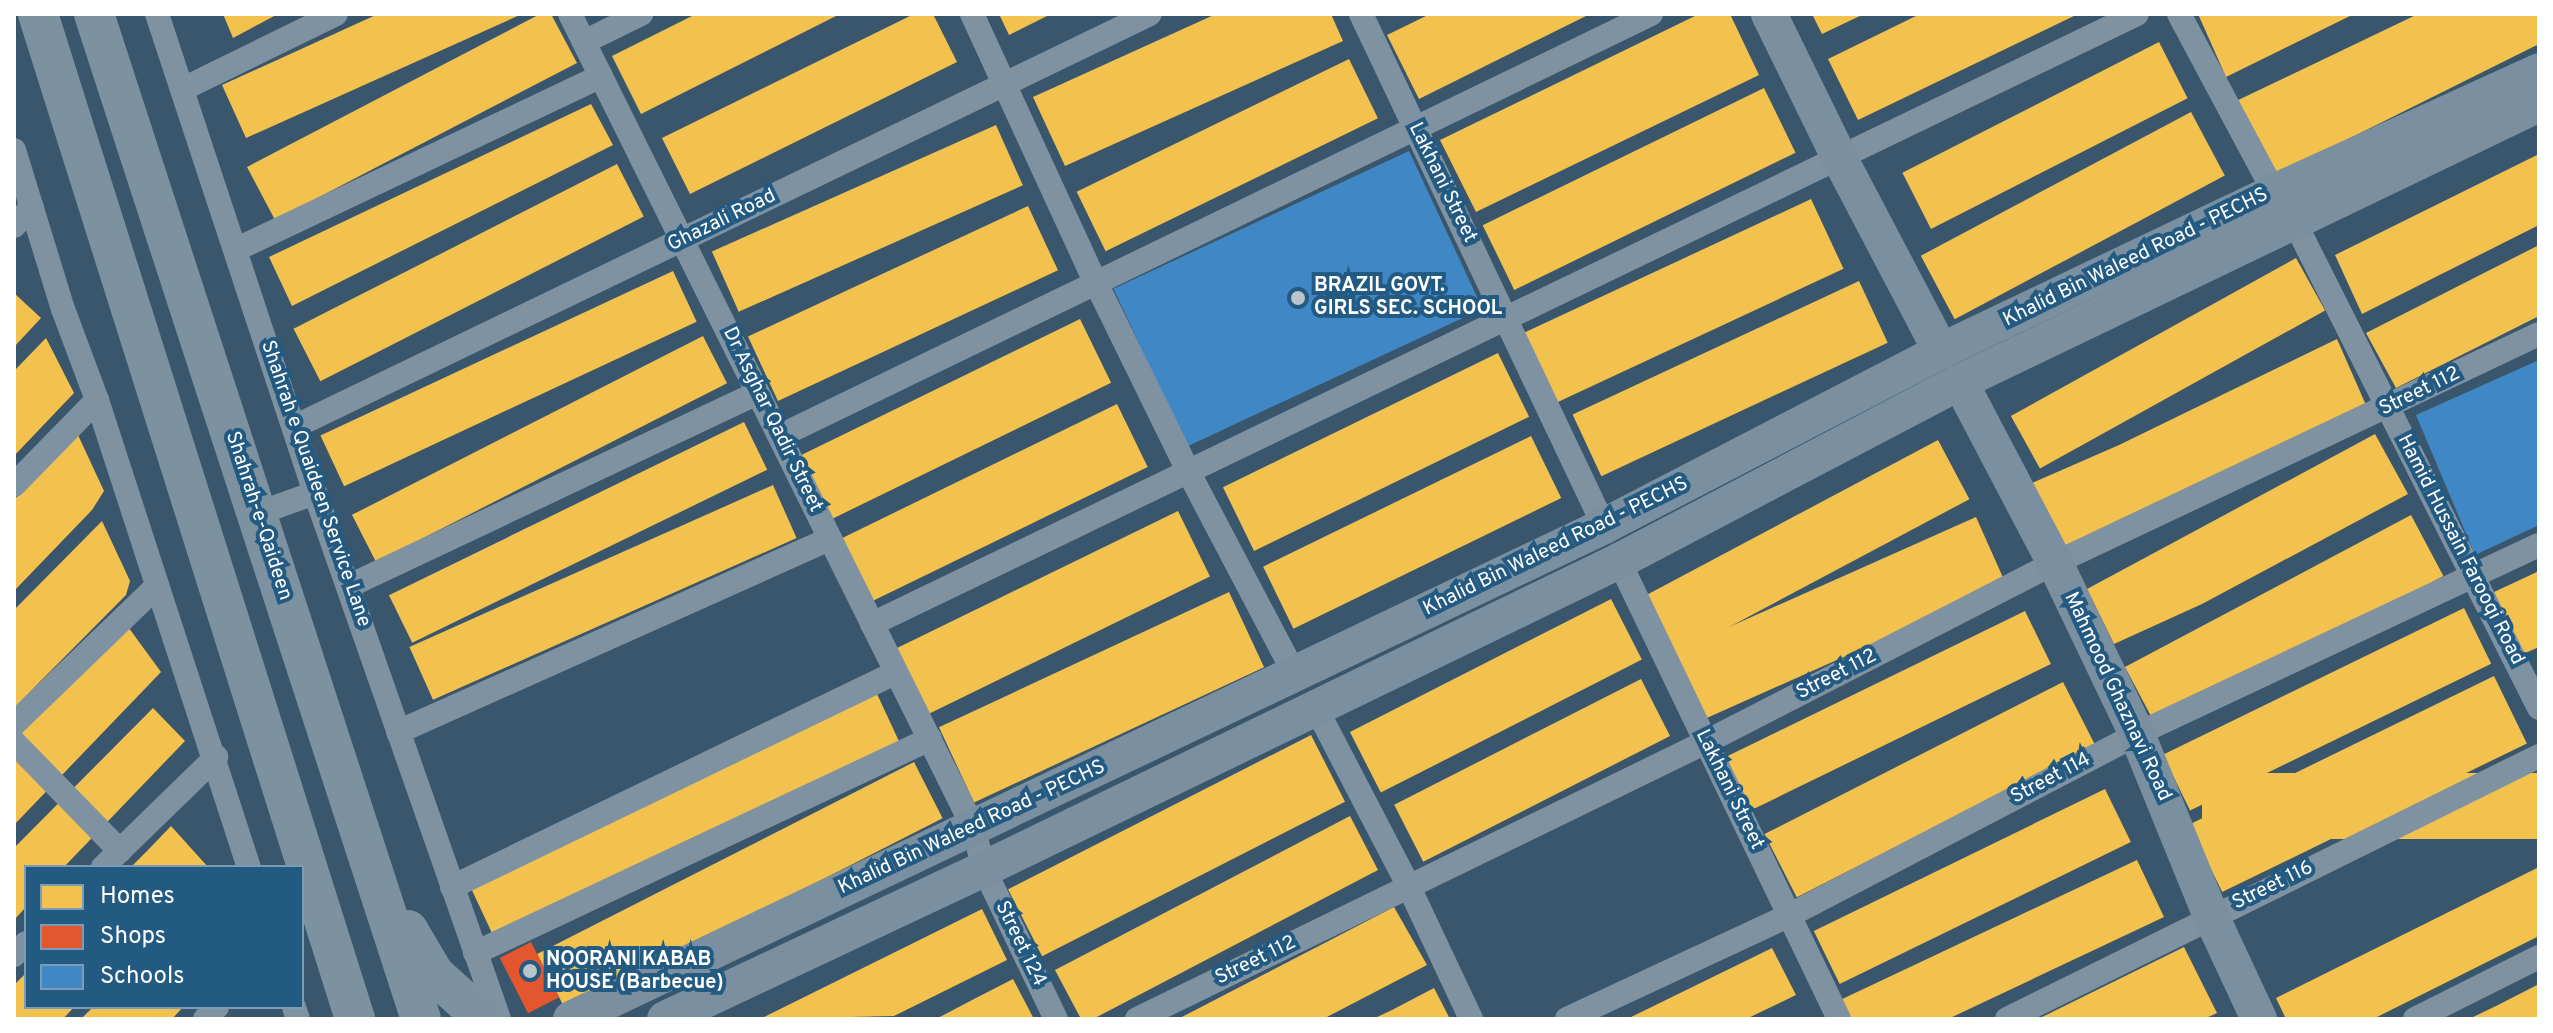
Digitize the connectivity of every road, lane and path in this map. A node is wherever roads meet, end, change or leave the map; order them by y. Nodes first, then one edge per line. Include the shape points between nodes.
1 (38, 14) edge
2 (94, 14) edge
3 (157, 14) edge
4 (336, 14) edge
5 (570, 14) edge
6 (641, 14) edge
7 (972, 14) edge
8 (1150, 14) edge
9 (1361, 14) edge
10 (1651, 14) edge
11 (1769, 14) edge
12 (2137, 14) edge
13 (2179, 14) edge
14 (584, 42) junction
15 (2539, 71) edge
16 (601, 76) junction
17 (1006, 84) junction
18 (183, 89) junction
19 (2539, 104) edge
20 (1416, 128) junction
21 (14, 150) edge
22 (1839, 157) junction
23 (2274, 192) junction
24 (32, 207) junction
25 (2294, 221) junction
26 (14, 226) edge
27 (682, 240) junction
28 (237, 249) junction
29 (1096, 283) junction
30 (1507, 317) junction
31 (2539, 334) edge
32 (1941, 351) junction
33 (1960, 382) junction
34 (758, 393) junction
35 (97, 400) junction
36 (2389, 407) junction
37 (294, 427) junction
38 (780, 436) junction
39 (1188, 471) junction
40 (14, 485) edge
41 (315, 493) junction
42 (256, 514) junction
43 (1604, 526) junction
44 (830, 539) junction
45 (2539, 545) edge
46 (1619, 561) junction
47 (2055, 563) junction
48 (2474, 578) junction
49 (157, 586) junction
50 (349, 586) junction
51 (872, 624) junction
52 (896, 672) junction
53 (1295, 675) junction
54 (1316, 708) junction
55 (2539, 708) edge
56 (14, 724) edge
57 (398, 732) junction
58 (2137, 734) junction
59 (930, 739) junction
60 (14, 742) edge
61 (1706, 742) junction
62 (2539, 756) edge
63 (216, 757) junction
64 (342, 780) junction
65 (973, 827) junction
66 (111, 859) edge
67 (248, 865) edge
68 (984, 869) junction
69 (452, 887) junction
70 (1409, 887) junction
71 (1790, 915) junction
72 (2211, 916) junction
73 (475, 953) junction
74 (2539, 957) edge
75 (355, 1019) edge
76 (421, 1019) edge
77 (484, 1019) edge
78 (499, 1019) edge
79 (571, 1019) edge
80 (665, 1019) edge
81 (1056, 1019) edge
82 (1137, 1019) edge
83 (1471, 1019) edge
84 (1567, 1019) edge
85 (1839, 1019) edge
86 (2007, 1019) edge
87 (2259, 1019) edge
88 (2415, 1019) edge

1 - 75 main road
2 - 42 main road, Shahrah-e-Qaideen
3 - 18 street, Shahrah e Quaideen Service Lane
4 - 18 street
5 - 14 street, Dr Asghar Qadir Street
6 - 14 street
7 - 17 street
8 - 17 street, Ghazali Road
9 - 20 street, Lakhani Street
10 - 20 street
11 - 22 main road
12 - 22 street
13 - 23 street
14 - 16 street, Dr Asghar Qadir Street
15 - 23 main road, Khalid Bin Waleed Road - PECHS
16 - 27 street, Dr Asghar Qadir Street
16 - 28 street
17 - 27 street, Ghazali Road
17 - 29 street
18 - 28 street, Shahrah e Quaideen Service Lane
19 - 25 main road, Khalid Bin Waleed Road - PECHS
20 - 29 street
20 - 30 street, Lakhani Street
21 - 24 street
22 - 30 street
22 - 32 main road
23 - 32 main road, Khalid Bin Waleed Road - PECHS
24 - 26 street
24 - 35 street
25 - 33 main road, Khalid Bin Waleed Road - PECHS
25 - 36 street, Hamid Hussain Farooqi Road
27 - 34 street, Dr Asghar Qadir Street
27 - 37 street, Ghazali Road
28 - 37 street, Shahrah e Quaideen Service Lane
29 - 38 street
29 - 39 street
30 - 39 street
30 - 43 street, Lakhani Street
31 - 36 street, Street 112
32 - 43 main road, Khalid Bin Waleed Road - PECHS
33 - 46 main road, Khalid Bin Waleed Road - PECHS
33 - 47 main road, Mahmood Ghaznavi Road
34 - 38 street, Dr Asghar Qadir Street
34 - 50 street
35 - 40 street
35 - 49 street
36 - 47 street, Street 112
36 - 48 street, Hamid Hussain Farooqi Road
37 - 41 street, Shahrah e Quaideen Service Lane
38 - 44 street, Dr Asghar Qadir Street
39 - 51 street
39 - 53 street
41 - 42 street
41 - 50 street, Shahrah e Quaideen Service Lane
42 - 64 main road, Shahrah-e-Qaideen
43 - 53 main road, Khalid Bin Waleed Road - PECHS
44 - 51 street, Dr Asghar Qadir Street
44 - 57 street
45 - 48 street, Street 114
46 - 54 main road, Khalid Bin Waleed Road - PECHS
46 - 61 street, Lakhani Street
47 - 58 main road, Mahmood Ghaznavi Road
47 - 61 street, Street 112
48 - 55 street, Hamid Hussain Farooqi Road
48 - 58 street, Street 114
49 - 56 street
49 - 63 street
50 - 57 street, Shahrah e Quaideen Service Lane
51 - 52 street, Dr Asghar Qadir Street
52 - 59 street, Dr Asghar Qadir Street
52 - 69 street
53 - 65 main road, Khalid Bin Waleed Road - PECHS
54 - 68 main road, Khalid Bin Waleed Road - PECHS
54 - 70 street
57 - 69 street, Shahrah e Quaideen Service Lane
58 - 71 street, Street 114
58 - 72 main road, Mahmood Ghaznavi Road
59 - 65 street, Dr Asghar Qadir Street
59 - 73 street
60 - 66 street
61 - 70 street, Street 112
61 - 71 street, Lakhani Street
62 - 72 street, Street 116
63 - 66 street
63 - 67 street
64 - 76 main road, Shahrah-e-Qaideen
64 - 77 main road via 390,899 434,974
65 - 68 street, Street 124
65 - 79 main road, Khalid Bin Waleed Road - PECHS
68 - 80 main road, Khalid Bin Waleed Road - PECHS
68 - 81 street, Street 124
69 - 73 street, Shahrah e Quaideen Service Lane
70 - 82 street, Street 112
70 - 83 street
71 - 84 street, Street 114
71 - 85 street, Lakhani Street
72 - 86 street, Street 116
72 - 87 main road, Mahmood Ghaznavi Road
73 - 78 street, Shahrah e Quaideen Service Lane
74 - 88 street

